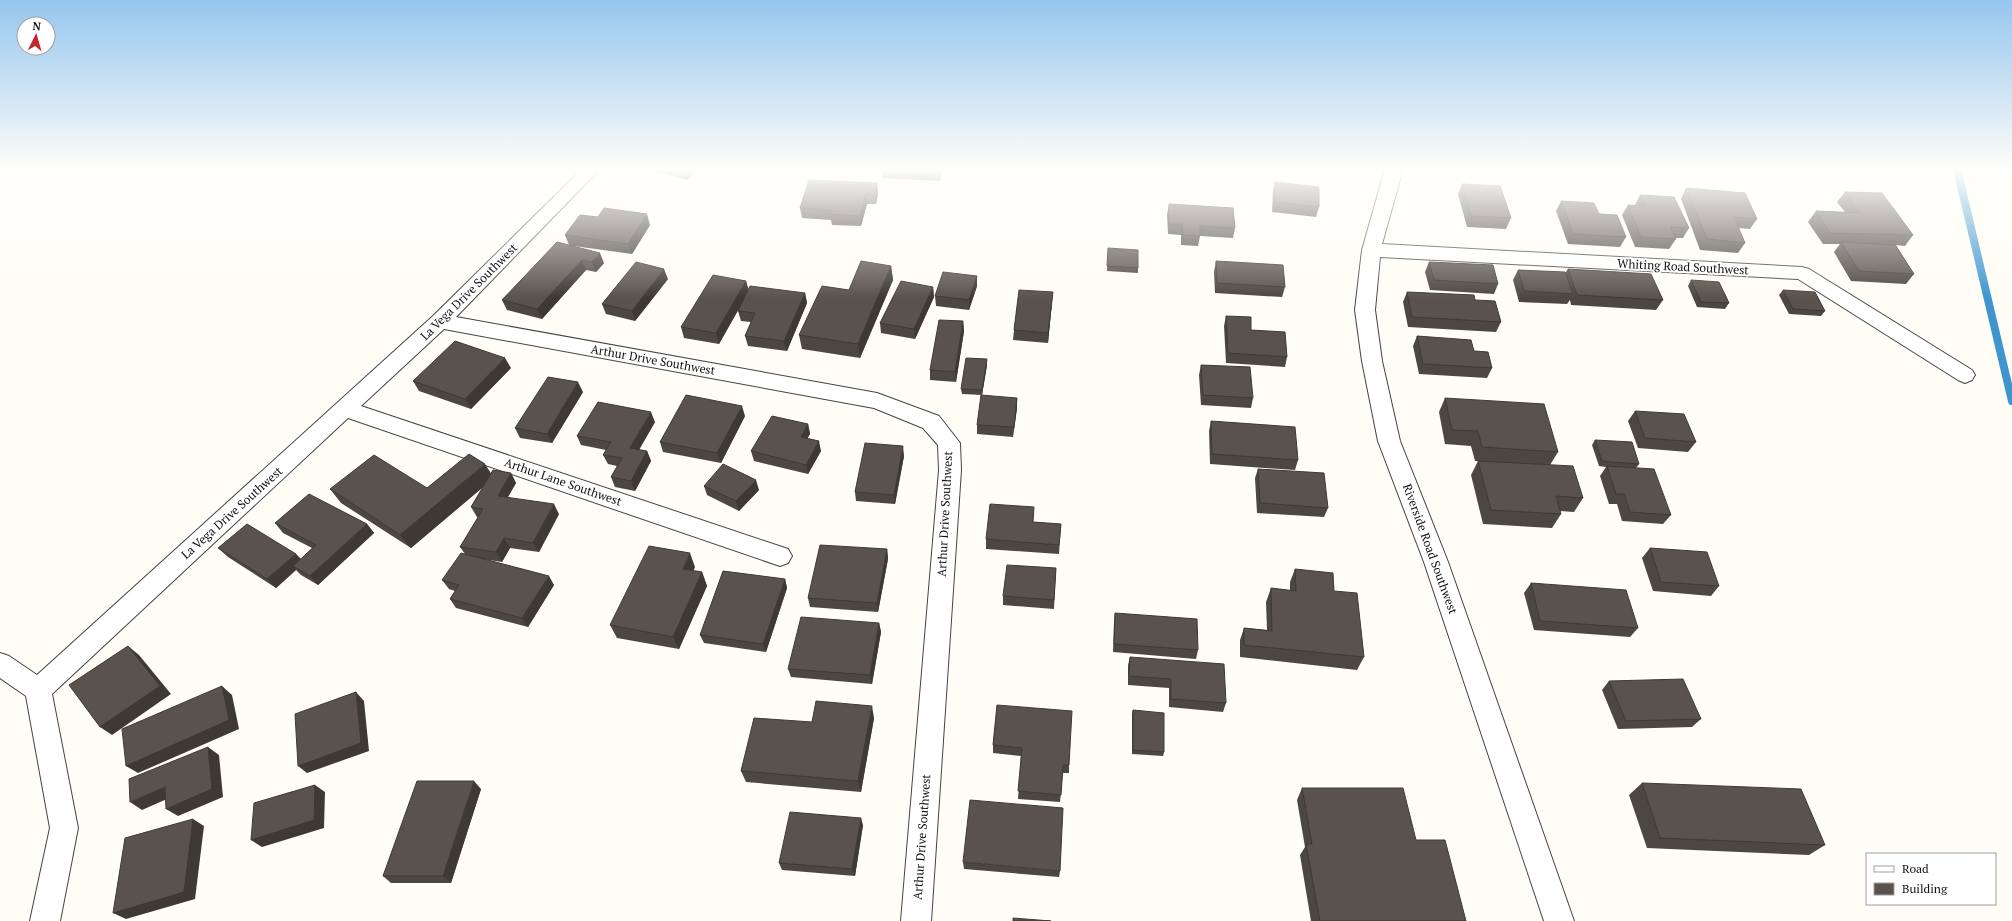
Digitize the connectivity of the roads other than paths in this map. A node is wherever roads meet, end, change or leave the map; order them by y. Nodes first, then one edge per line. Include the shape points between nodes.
1 (550, 212) edge
2 (1382, 212) edge
3 (1371, 250) junction
4 (440, 321) junction
5 (1966, 375) dead end
6 (346, 409) junction
7 (780, 556) dead end
8 (0, 664) edge
9 (38, 690) junction
10 (45, 921) edge
11 (916, 921) edge
12 (1558, 921) edge

1 - 4 street, La Vega Drive Southwest
2 - 3 street, Riverside Road Southwest
3 - 5 street, Whiting Road Southwest via 1802,273
3 - 12 street, Riverside Road Southwest via 1365,310 1372,361 1389,441 1436,562
4 - 6 street, La Vega Drive Southwest
4 - 11 street, Arthur Drive Southwest via 877,401 931,422 949,443 950,470
6 - 7 street, Arthur Lane Southwest
6 - 9 street, La Vega Drive Southwest
8 - 9 street
9 - 10 street via 64,828

